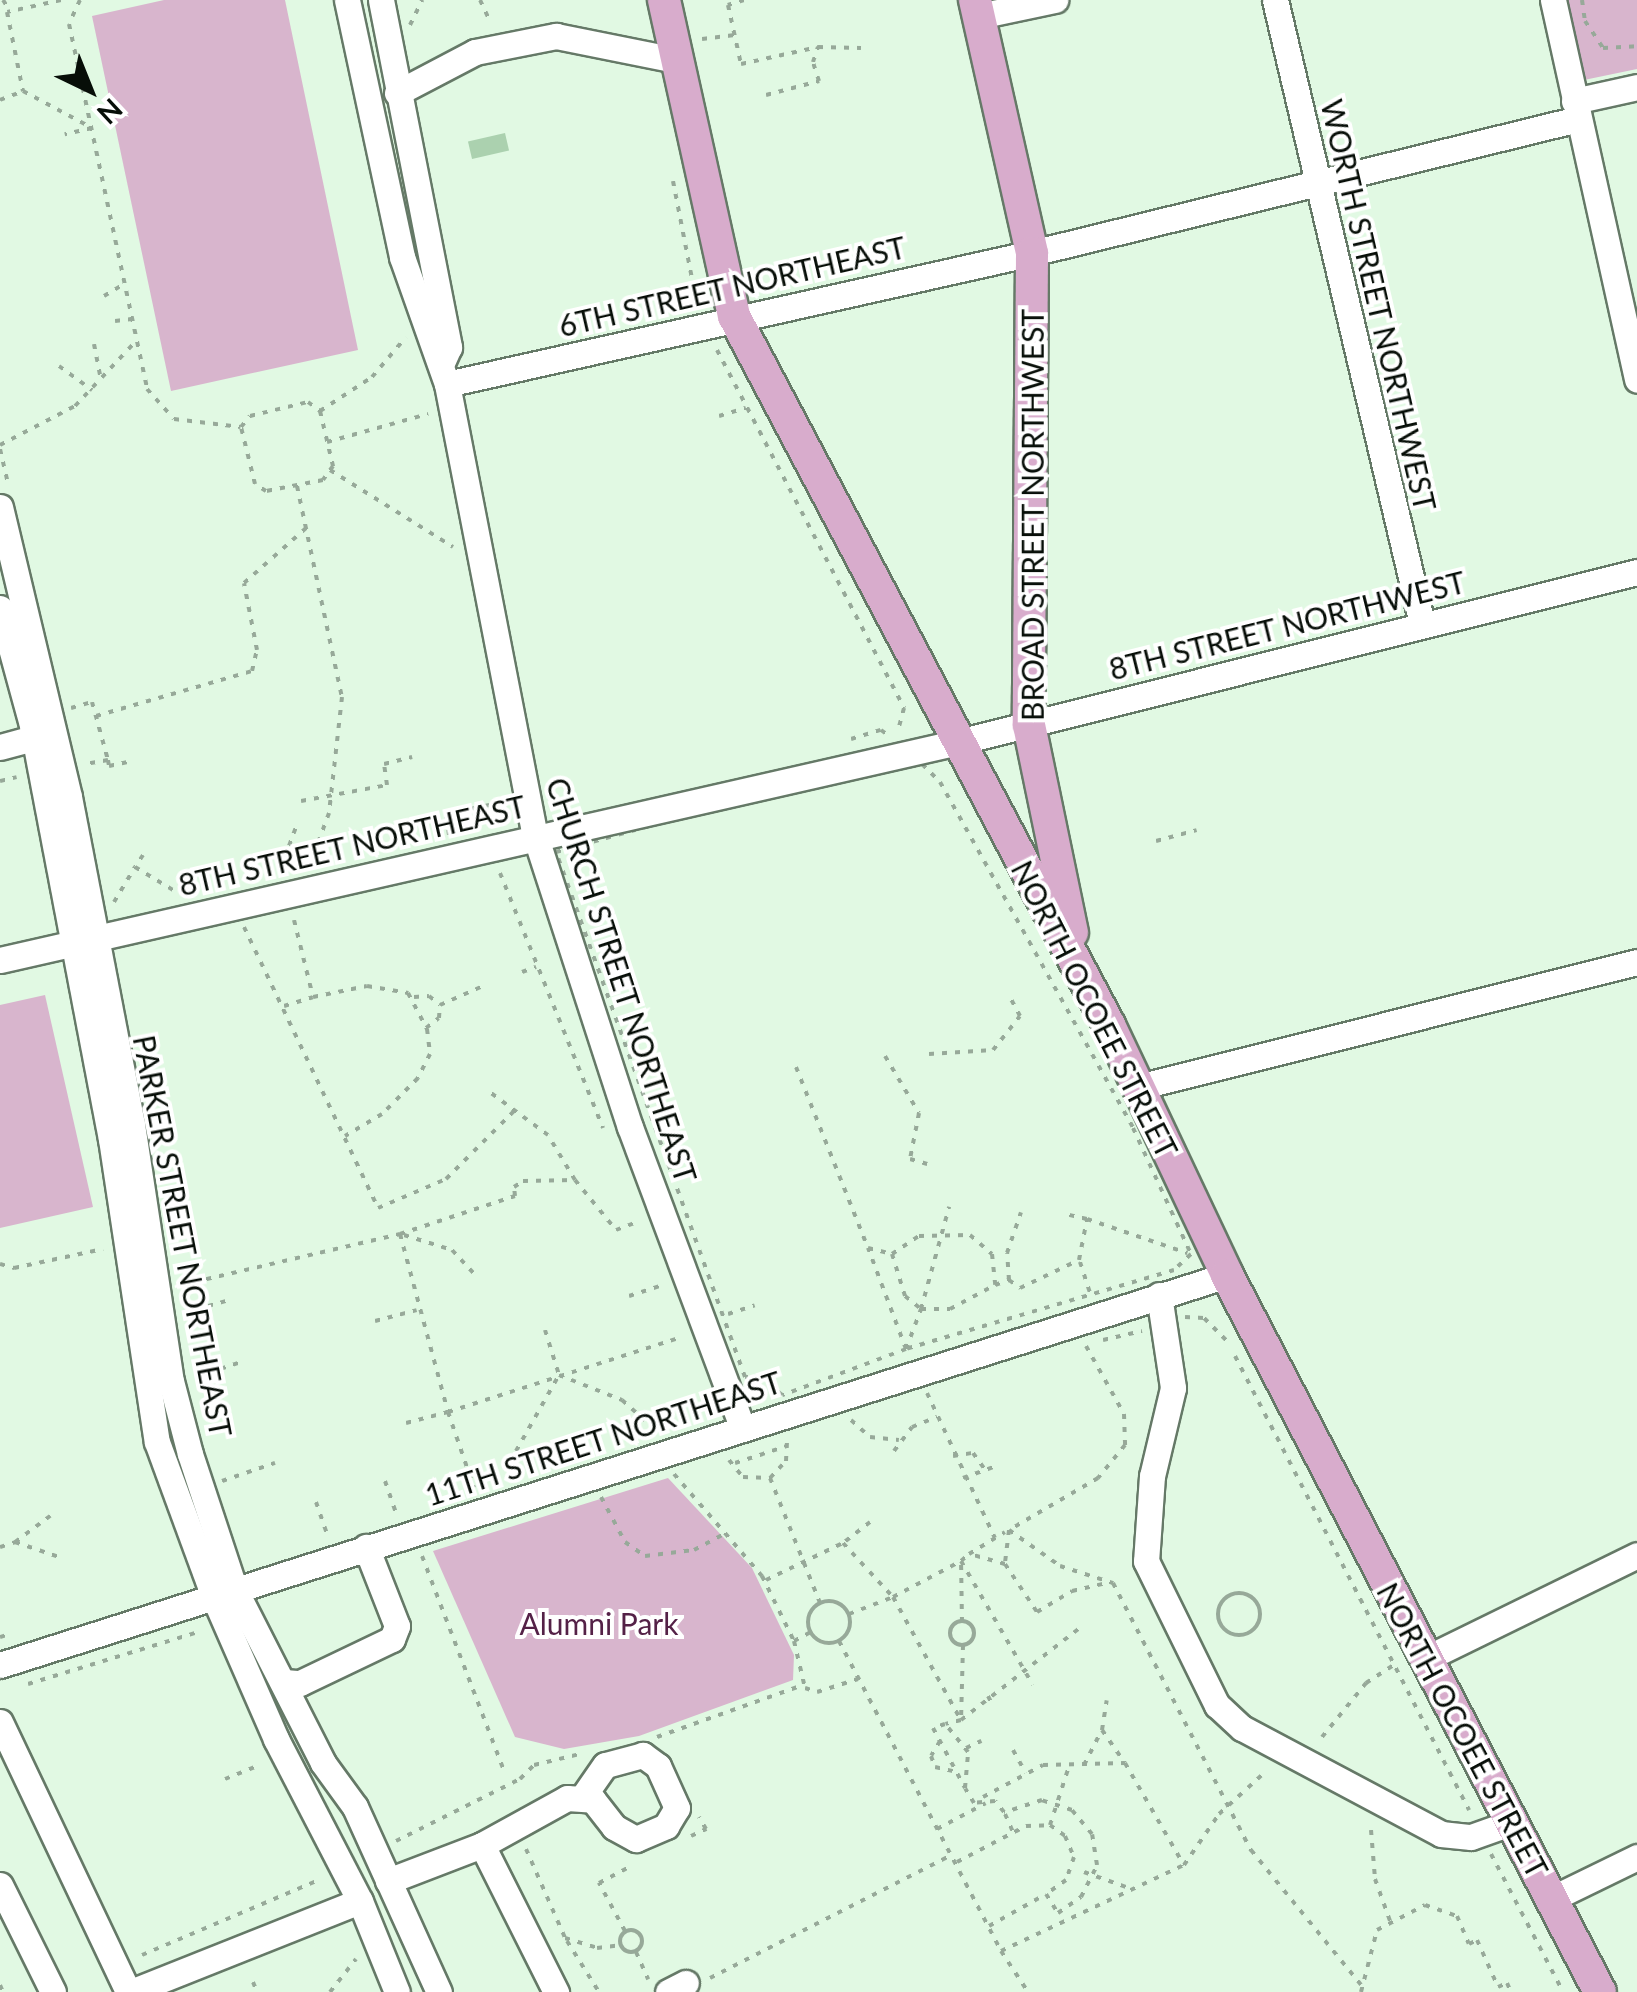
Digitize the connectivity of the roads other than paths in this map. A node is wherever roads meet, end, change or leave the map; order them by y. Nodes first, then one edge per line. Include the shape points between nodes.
1 (347, 0) edge
2 (380, 0) edge
3 (664, 0) edge
4 (1055, 0) edge
5 (1275, 0) edge
6 (1552, 0) edge
7 (977, 8) edge
8 (676, 60) junction
9 (1637, 86) edge
10 (398, 93) junction
11 (1576, 110) junction
12 (1315, 183) junction
13 (1032, 253) junction
14 (719, 320) junction
15 (444, 373) junction
16 (1637, 380) edge
17 (0, 507) edge
18 (1637, 572) edge
19 (0, 608) edge
20 (1422, 624) junction
21 (1030, 724) junction
22 (34, 738) junction
23 (954, 742) junction
24 (0, 746) edge
25 (535, 836) junction
26 (90, 933) junction
27 (0, 960) edge
28 (1637, 962) edge
29 (1109, 1025) junction
30 (1138, 1088) junction
31 (1227, 1275) junction
32 (1159, 1296) junction
33 (743, 1429) junction
34 (362, 1549) junction
35 (1637, 1555) edge
36 (224, 1594) junction
37 (1410, 1662) junction
38 (5, 1677) edge
39 (284, 1682) junction
40 (0, 1722) edge
41 (9, 1762) edge
42 (582, 1798) dead end
43 (1496, 1829) junction
44 (482, 1845) junction
45 (1637, 1857) edge
46 (397, 1877) junction
47 (0, 1885) edge
48 (1551, 1899) junction
49 (360, 1902) junction
50 (53, 1992) edge
51 (130, 1992) edge
52 (397, 1992) edge
53 (440, 1992) edge
54 (556, 1992) edge
55 (1600, 1992) edge

1 - 15 street, CHURCH STREET NORTHEAST via 402,257
2 - 10 street, CHURCH STREET NORTHEAST
3 - 8 main road, NORTH OCOEE STREET
4 - 7 street
5 - 12 street, WORTH STREET NORTHWEST
6 - 11 street
7 - 13 main road, BROAD STREET NORTHWEST
8 - 10 street via 556,36 475,52
8 - 14 main road, NORTH OCOEE STREET
9 - 11 street, 6TH STREET NORTHEAST
10 - 15 street, CHURCH STREET NORTHEAST via 450,347
11 - 12 street, 6TH STREET NORTHEAST
11 - 16 street
12 - 13 street, 6TH STREET NORTHEAST
12 - 20 street, WORTH STREET NORTHWEST
13 - 14 street, 6TH STREET NORTHEAST
13 - 21 main road, BROAD STREET NORTHWEST
14 - 15 street, 6TH STREET NORTHEAST
14 - 23 main road, NORTH OCOEE STREET
15 - 25 street, CHURCH STREET NORTHEAST
17 - 26 street, PARKER STREET NORTHEAST via 50,706
18 - 20 street, 8TH STREET NORTHWEST
19 - 22 street, PARKER STREET NORTHEAST
20 - 21 street, 8TH STREET NORTHWEST
21 - 23 street, 8TH STREET NORTHWEST
21 - 29 main road, BROAD STREET NORTHWEST via 1068,920
22 - 24 street
22 - 26 street, PARKER STREET NORTHEAST via 52,826
23 - 25 street, 8TH STREET NORTHEAST
23 - 29 main road, NORTH OCOEE STREET
25 - 26 street, 8TH STREET NORTHEAST
25 - 33 street, CHURCH STREET NORTHEAST via 630,1127
26 - 27 street, 8TH STREET NORTHEAST
26 - 36 street, PARKER STREET NORTHEAST via 111,1139 157,1442
28 - 30 street
29 - 30 main road, NORTH OCOEE STREET
30 - 31 main road, NORTH OCOEE STREET
31 - 32 street, 11TH STREET NORTHEAST
31 - 37 main road, NORTH OCOEE STREET
32 - 33 street, 11TH STREET NORTHEAST
32 - 43 street via 1173,1388 1152,1476 1146,1560 1217,1705 1242,1728 1441,1834
33 - 34 street, 11TH STREET NORTHEAST
34 - 36 street, 11TH STREET NORTHEAST
34 - 39 street via 396,1626 392,1639 300,1683
35 - 37 street
36 - 38 street, 11TH STREET NORTHEAST
36 - 39 street, PARKER STREET NORTHEAST
36 - 49 street, PARKER STREET NORTHEAST via 276,1738
37 - 43 main road, NORTH OCOEE STREET
39 - 46 street, PARKER STREET NORTHEAST via 323,1763
40 - 41 street
41 - 51 street
42 - 44 street via 561,1799
43 - 48 main road, NORTH OCOEE STREET
44 - 46 street
44 - 54 street
45 - 48 street
46 - 53 street, PARKER STREET NORTHEAST
47 - 50 street
48 - 55 main road, NORTH OCOEE STREET
49 - 51 street
49 - 52 street, PARKER STREET NORTHEAST

